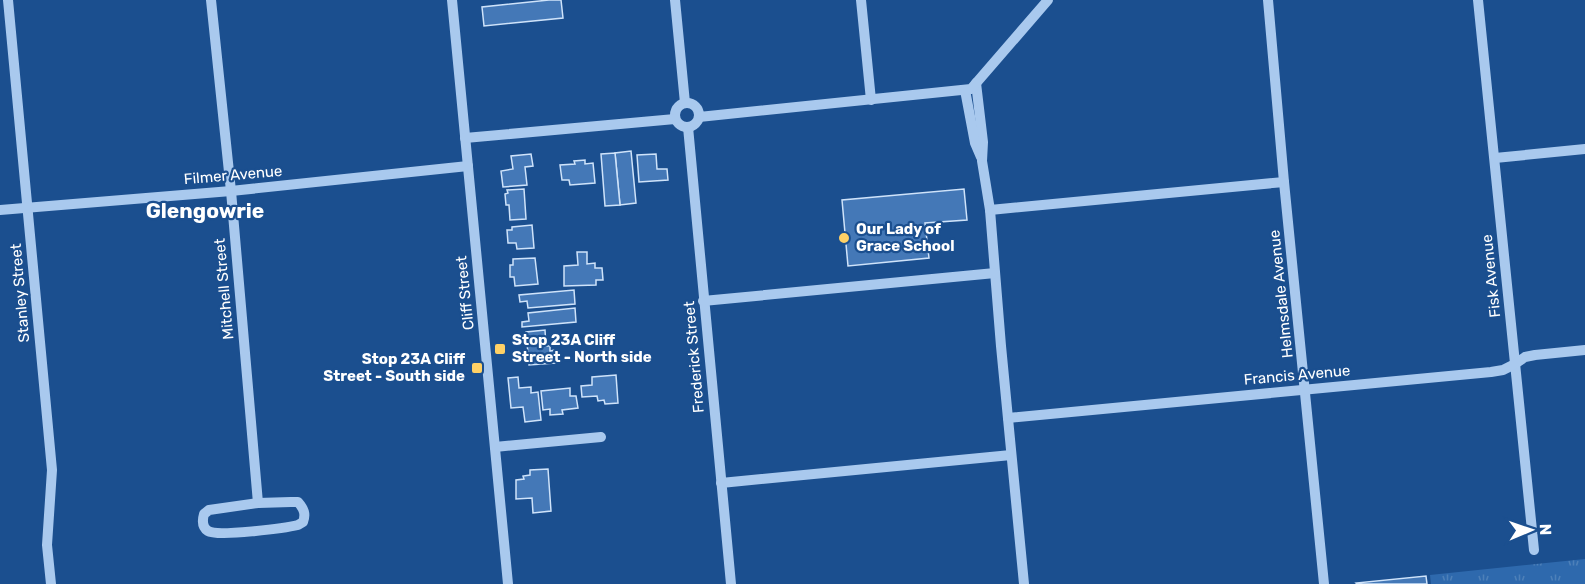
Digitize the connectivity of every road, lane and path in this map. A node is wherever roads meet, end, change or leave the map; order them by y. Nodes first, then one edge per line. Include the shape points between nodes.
1 (8, 0) edge
2 (211, 0) edge
3 (452, 0) edge
4 (675, 0) edge
5 (861, 0) edge
6 (1048, 0) edge
7 (1268, 0) edge
8 (1478, 0) edge
9 (976, 83) junction
10 (965, 90) junction
11 (871, 100) junction
12 (685, 103) junction
13 (699, 117) junction
14 (675, 119) junction
15 (688, 127) junction
16 (465, 138) junction
17 (1585, 149) edge
18 (1495, 158) junction
19 (982, 161) junction
20 (468, 166) junction
21 (1284, 182) junction
22 (231, 191) junction
23 (27, 207) junction
24 (0, 210) edge
25 (990, 210) junction
26 (995, 273) junction
27 (704, 301) junction
28 (1585, 350) edge
29 (1515, 364) junction
30 (1306, 390) junction
31 (1008, 418) junction
32 (601, 437) dead end
33 (495, 447) junction
34 (1011, 455) junction
35 (721, 483) junction
36 (258, 503) junction
37 (1534, 550) dead end
38 (51, 584) edge
39 (508, 584) edge
40 (731, 584) edge
41 (1024, 584) edge
42 (1324, 584) edge

1 - 23 street, Stanley Street
2 - 22 street, Mitchell Street
3 - 16 street, Cliff Street
4 - 12 street
5 - 11 street
6 - 9 street
7 - 21 street, Helmsdale Avenue
8 - 18 street, Fisk Avenue
9 - 10 street
9 - 19 street
10 - 11 street
10 - 19 street
11 - 13 street
12 - 13 street via 693,105
12 - 14 street via 675,110
13 - 15 street
14 - 15 street
14 - 16 street
15 - 27 street, Frederick Street
16 - 20 street, Cliff Street
17 - 18 street
18 - 29 street, Fisk Avenue
19 - 25 street
20 - 22 street, Filmer Avenue
20 - 33 street, Cliff Street
21 - 25 street
21 - 30 street, Helmsdale Avenue
22 - 23 street, Filmer Avenue
22 - 36 street, Mitchell Street
23 - 24 street, Filmer Avenue
23 - 38 street, Stanley Street via 52,470 47,545
25 - 26 street
26 - 27 street
26 - 31 street
27 - 35 street, Frederick Street
28 - 29 street, Francis Avenue via 1525,357
29 - 30 street, Francis Avenue via 1491,372
29 - 37 street, Fisk Avenue
30 - 31 street, Francis Avenue
30 - 42 street, Helmsdale Avenue
31 - 34 street
32 - 33 street
33 - 39 street, Cliff Street
34 - 35 street
34 - 41 street
35 - 40 street, Frederick Street
36 - 36 street via 298,502 303,508 303,522 221,534 203,526 208,510

